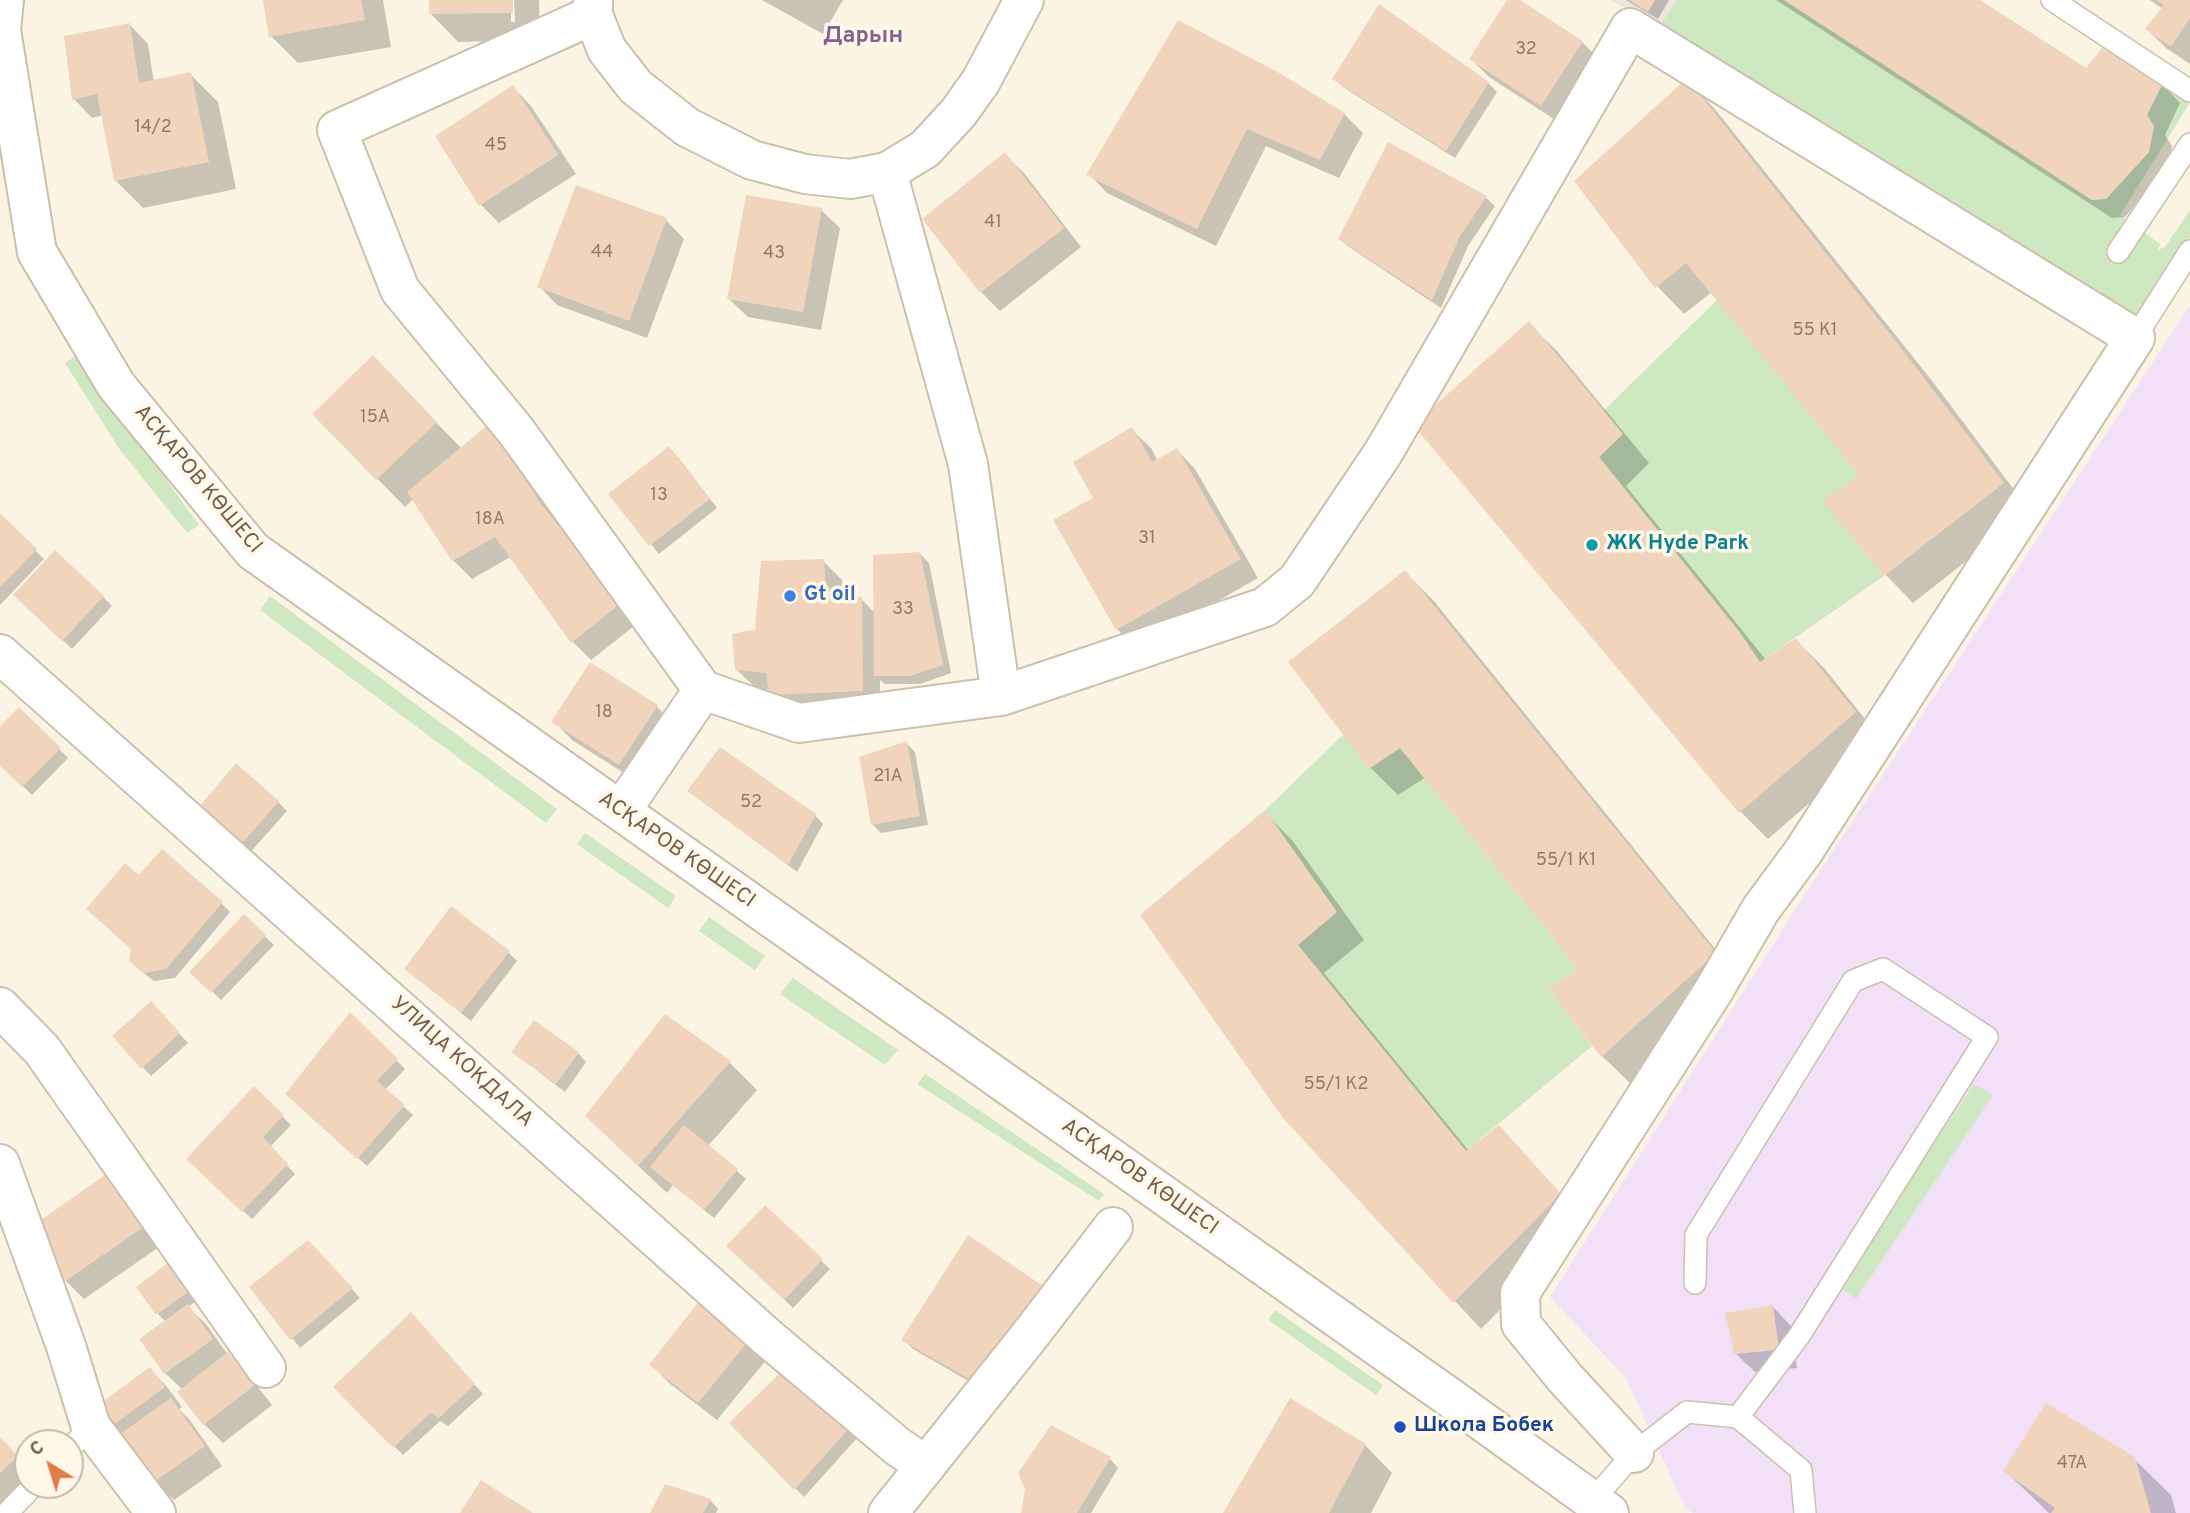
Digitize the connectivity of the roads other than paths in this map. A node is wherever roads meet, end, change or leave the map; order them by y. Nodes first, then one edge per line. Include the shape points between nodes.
1 (4, 0) edge
2 (1024, 0) edge
3 (2052, 0) edge
4 (593, 7) edge
5 (2190, 91) edge
6 (2190, 144) edge
7 (887, 172) junction
8 (2190, 251) edge
9 (2118, 252) dead end
10 (2135, 338) junction
11 (0, 654) edge
12 (703, 690) junction
13 (1001, 696) junction
14 (621, 811) junction
15 (0, 1007) edge
16 (0, 1164) edge
17 (1112, 1227) dead end
18 (1695, 1283) dead end
19 (267, 1368) dead end
20 (1738, 1418) junction
21 (79, 1429) edge
22 (84, 1441) edge
23 (1634, 1453) junction
24 (926, 1466) junction
25 (20, 1499) edge
26 (1600, 1507) edge
27 (7, 1513) edge
28 (156, 1513) edge
29 (888, 1513) edge
30 (1805, 1513) edge

1 - 14 street, АСҚАРОВ КӨШЕСІ via 2,30 37,252 116,384 253,551
2 - 7 street via 959,112 925,149
3 - 5 lane
4 - 7 street via 607,50 636,87 687,127 752,160 805,174 850,179
4 - 12 street via 338,130 400,290 516,431
6 - 9 lane
7 - 13 street via 968,464
8 - 10 lane
10 - 13 street via 1630,28 1383,453 1297,581 1265,607
10 - 23 street via 1803,852 1761,909 1520,1293 1521,1324
11 - 24 street, УЛИЦА КОКДАЛА via 767,1336
12 - 13 street via 799,723
12 - 14 street
14 - 26 street, АСҚАРОВ КӨШЕСІ
15 - 19 street via 42,1050
16 - 21 street via 65,1346
17 - 24 street
18 - 20 lane via 1696,1235 1853,981 1883,969 1987,1037 1799,1336
20 - 23 lane via 1686,1412
20 - 30 lane via 1801,1470
22 - 28 street
23 - 26 lane
24 - 29 street
25 - 27 lane

